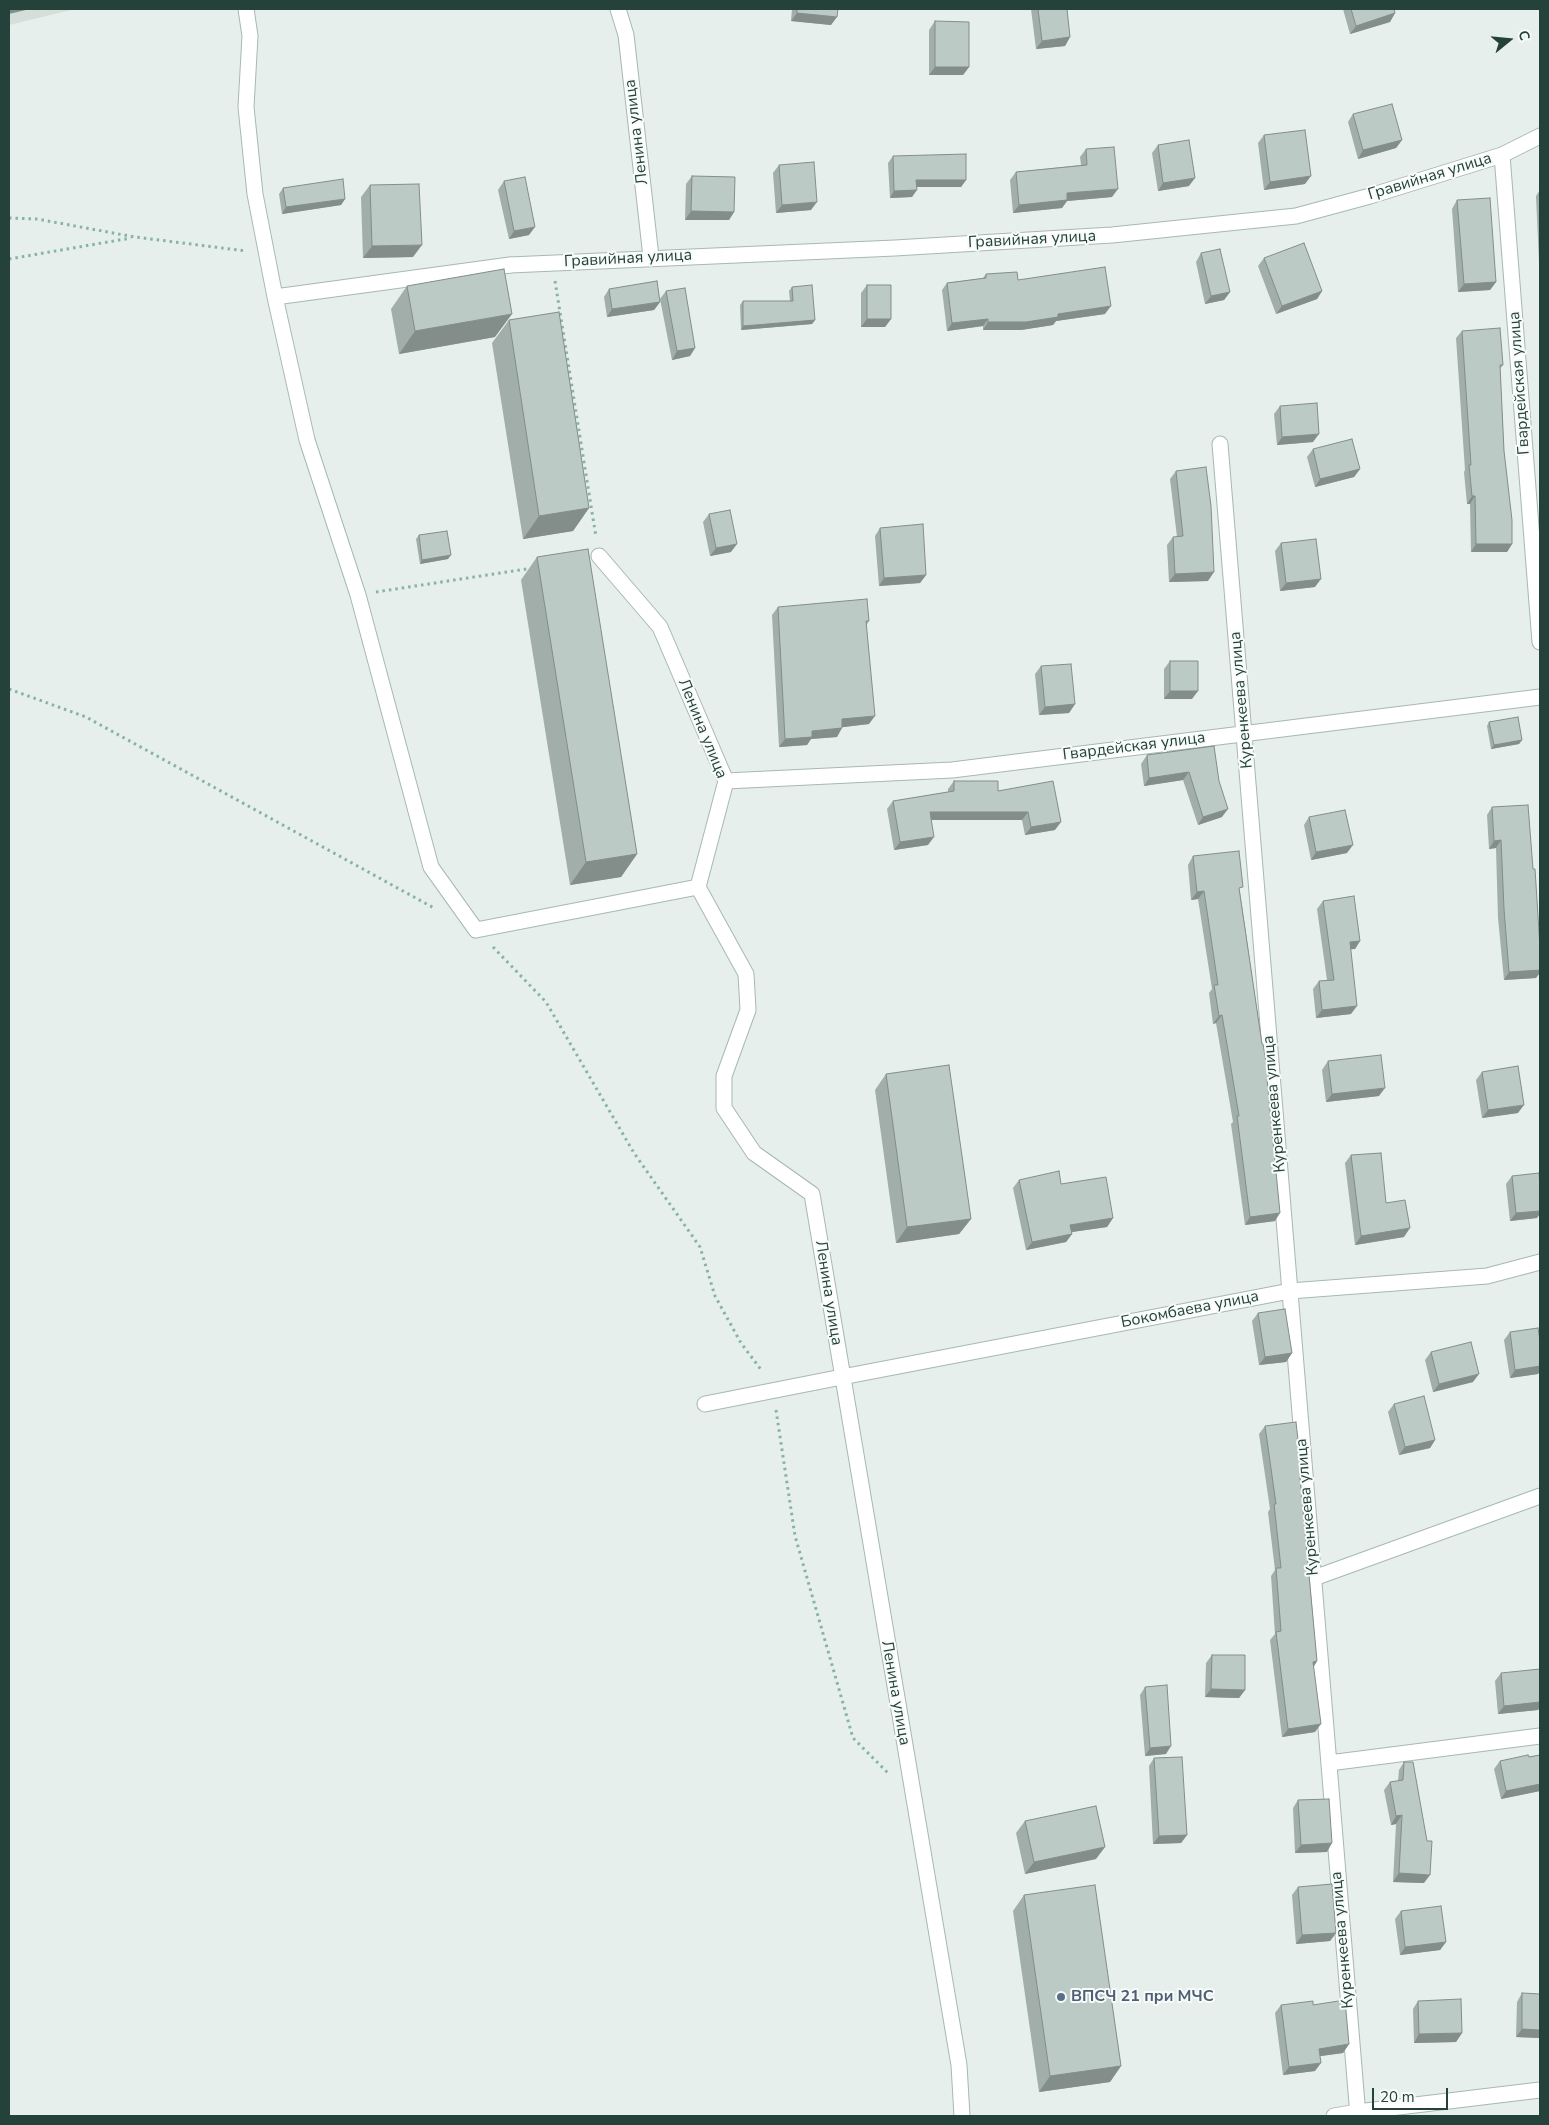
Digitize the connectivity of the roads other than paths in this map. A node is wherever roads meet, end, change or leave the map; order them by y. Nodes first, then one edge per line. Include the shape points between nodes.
1 (246, 9) edge
2 (618, 9) edge
3 (1540, 136) edge
4 (1502, 155) junction
5 (651, 257) junction
6 (275, 297) junction
7 (1220, 444) dead end
8 (599, 556) road end
9 (1540, 642) edge
10 (1540, 697) edge
11 (1244, 733) junction
12 (726, 781) junction
13 (698, 888) junction
14 (1540, 1262) edge
15 (1290, 1291) junction
16 (842, 1378) junction
17 (705, 1404) dead end
18 (1540, 1496) edge
19 (1314, 1578) junction
20 (1540, 1736) edge
21 (1329, 1763) junction
22 (1540, 2090) edge
23 (1357, 2114) edge
24 (962, 2116) edge
25 (1334, 2116) edge

1 - 6 street via 250,36 246,107 255,194
2 - 5 street, Ленина улица via 626,35
3 - 4 street, Гравийная улица
4 - 5 street, Гравийная улица via 1296,216 1112,235 895,248
4 - 9 street, Гвардейская улица
5 - 6 street, Гравийная улица via 510,265
6 - 13 street via 308,440 358,595 430,867 476,930
7 - 11 street, Куренкеева улица
8 - 12 street, Ленина улица via 660,627
10 - 11 street, Гвардейская улица
11 - 12 street, Гвардейская улица via 952,770
11 - 15 street, Куренкеева улица
12 - 13 street, Ленина улица
13 - 16 street, Ленина улица via 746,974 748,1010 724,1076 724,1108 754,1152 812,1194
14 - 15 street, Бокомбаева улица via 1487,1276
15 - 16 street, Бокомбаева улица
15 - 19 street, Куренкеева улица
16 - 17 street, Бокомбаева улица
16 - 24 street, Ленина улица via 959,2065
18 - 19 street
19 - 21 street, Куренкеева улица
20 - 21 street
21 - 23 street, Куренкеева улица
22 - 23 street
23 - 25 street

